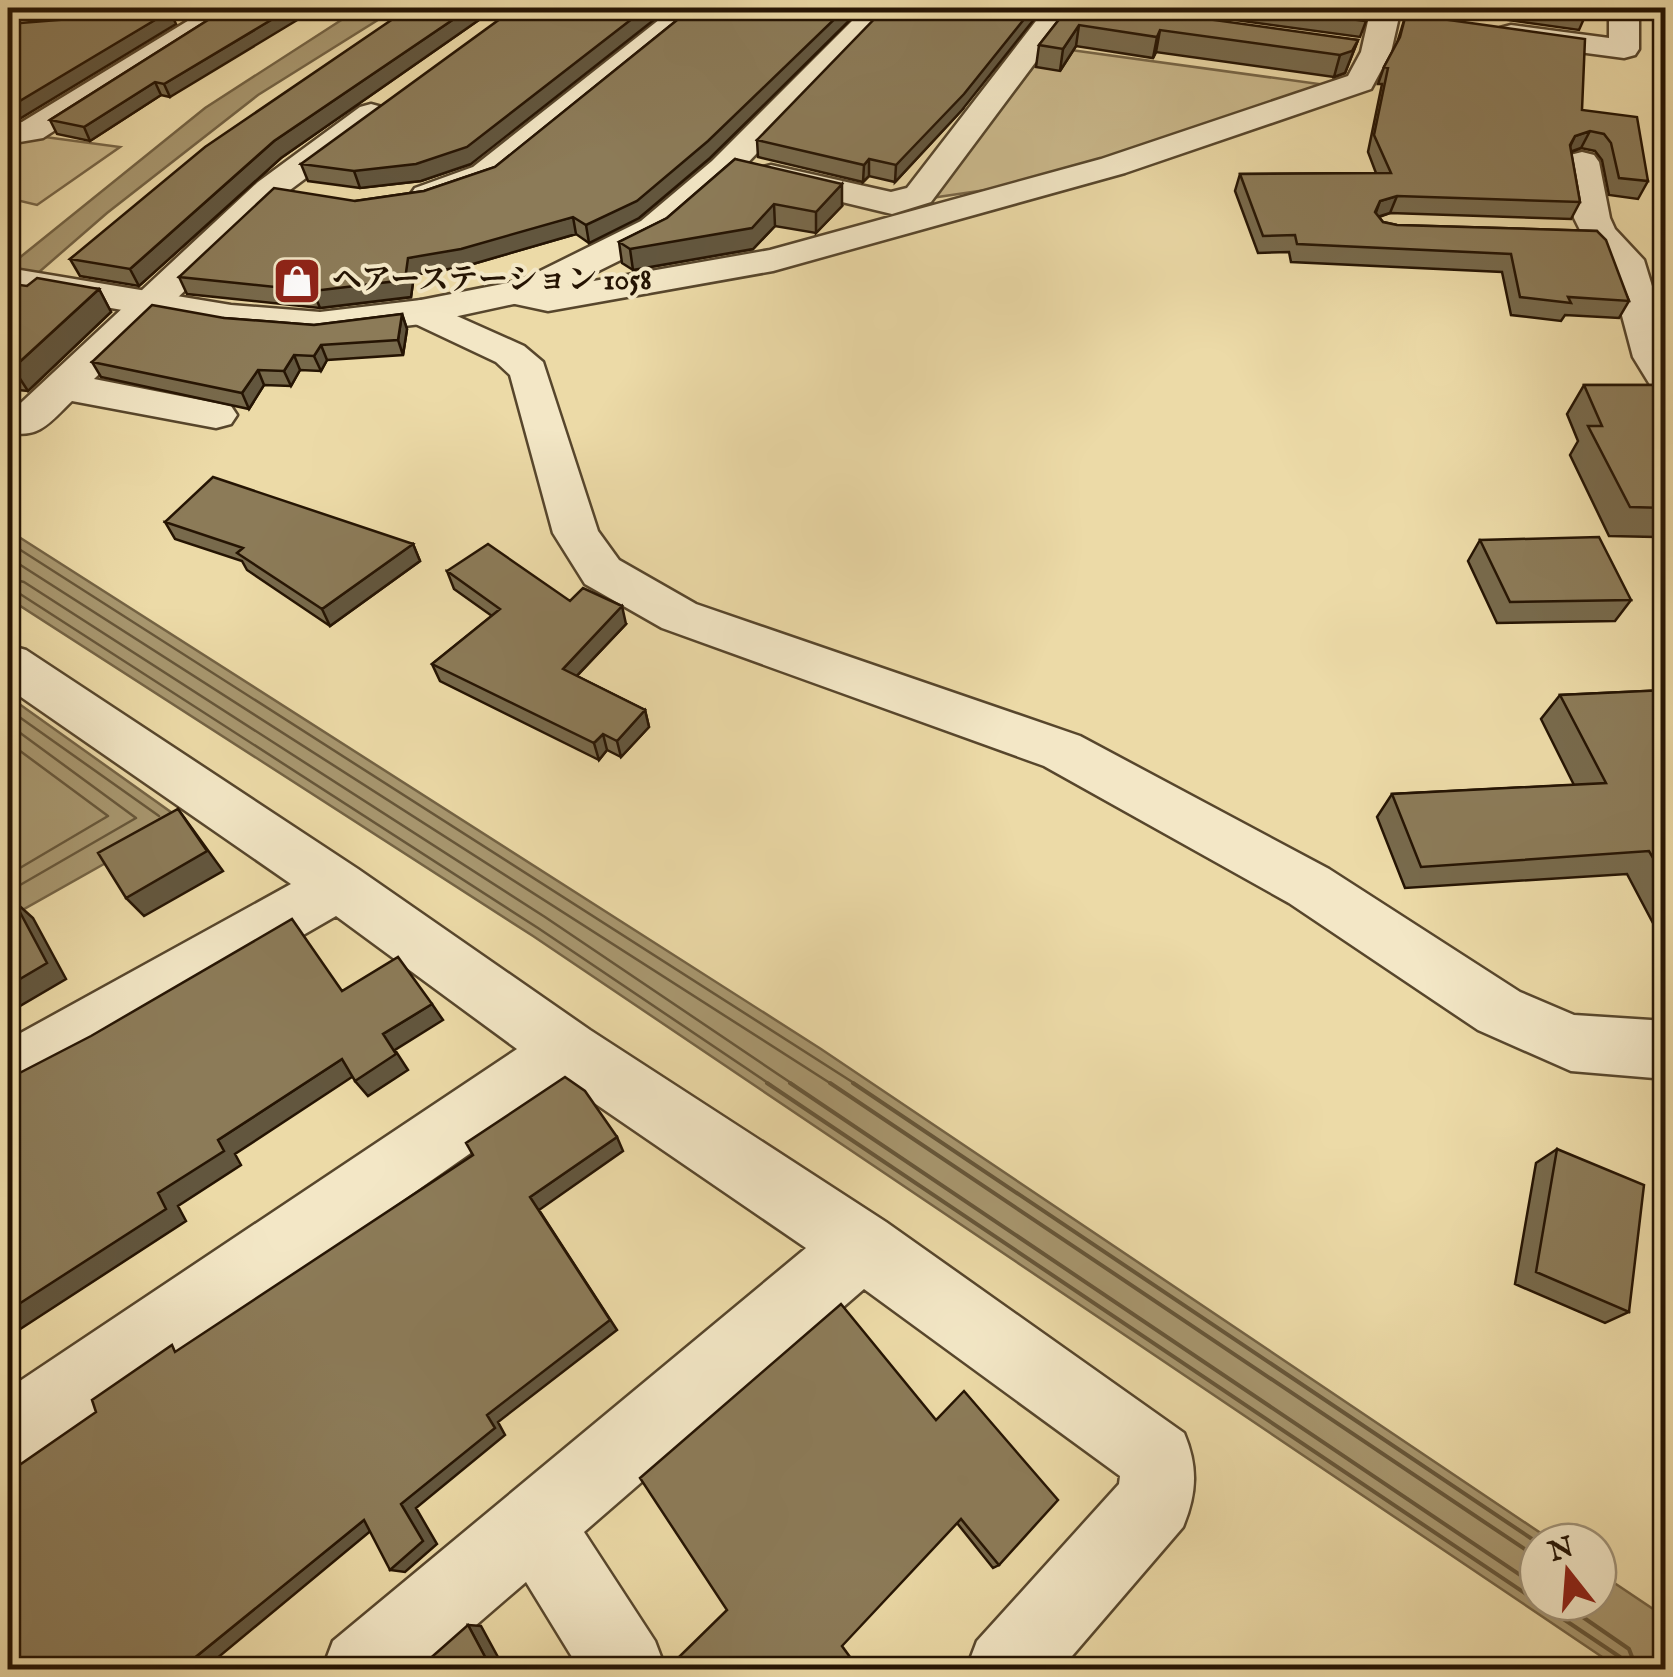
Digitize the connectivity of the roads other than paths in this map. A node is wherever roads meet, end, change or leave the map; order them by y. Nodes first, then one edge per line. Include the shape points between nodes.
1 (217, 8) edge
2 (229, 8) edge
3 (691, 8) edge
4 (881, 8) edge
5 (1071, 8) edge
6 (1624, 8) edge
7 (160, 12) edge
8 (1385, 12) edge
9 (1421, 21) edge
10 (1476, 29) edge
11 (1337, 47) edge
12 (1376, 52) junction
13 (392, 99) edge
14 (8, 134) edge
15 (1582, 162) dead end
16 (727, 164) junction
17 (270, 190) junction
18 (306, 195) edge
19 (394, 199) edge
20 (915, 208) junction
21 (1561, 233) edge
22 (1599, 234) junction
23 (24, 282) edge
24 (514, 294) junction
25 (149, 301) junction
26 (421, 312) junction
27 (1666, 379) edge
28 (61, 386) junction
29 (216, 415) dead end
30 (24, 423) dead end
31 (8, 663) edge
32 (338, 886) junction
33 (568, 1050) junction
34 (1666, 1050) edge
35 (8, 1072) edge
36 (862, 1246) junction
37 (8, 1432) edge
38 (535, 1525) junction
39 (362, 1670) edge
40 (626, 1670) edge
41 (1006, 1670) edge

1 - 7 street
2 - 14 street via 31,131
3 - 19 street via 485,174 428,195
4 - 16 street
5 - 20 street via 918,194
6 - 10 street via 1624,49
8 - 9 street
8 - 12 street
11 - 12 street
12 - 20 street via 1360,82 1113,166
13 - 17 street
15 - 22 street
16 - 20 street
16 - 24 street via 654,229
17 - 18 street
17 - 25 street
20 - 24 street via 773,260 548,300
21 - 22 street
22 - 27 street via 1626,260 1653,357
23 - 25 street
24 - 26 street
25 - 26 street via 320,324
25 - 28 street
26 - 34 street via 510,354 529,371 576,533 602,572 680,616 1062,751 1308,886 1499,1010 1554,1035 1572,1043
28 - 29 street
28 - 30 street
31 - 32 street
32 - 33 street
32 - 35 street
33 - 36 street
33 - 37 street
36 - 38 street
36 - 41 street via 1158,1458 1156,1500
38 - 39 street
38 - 40 street

